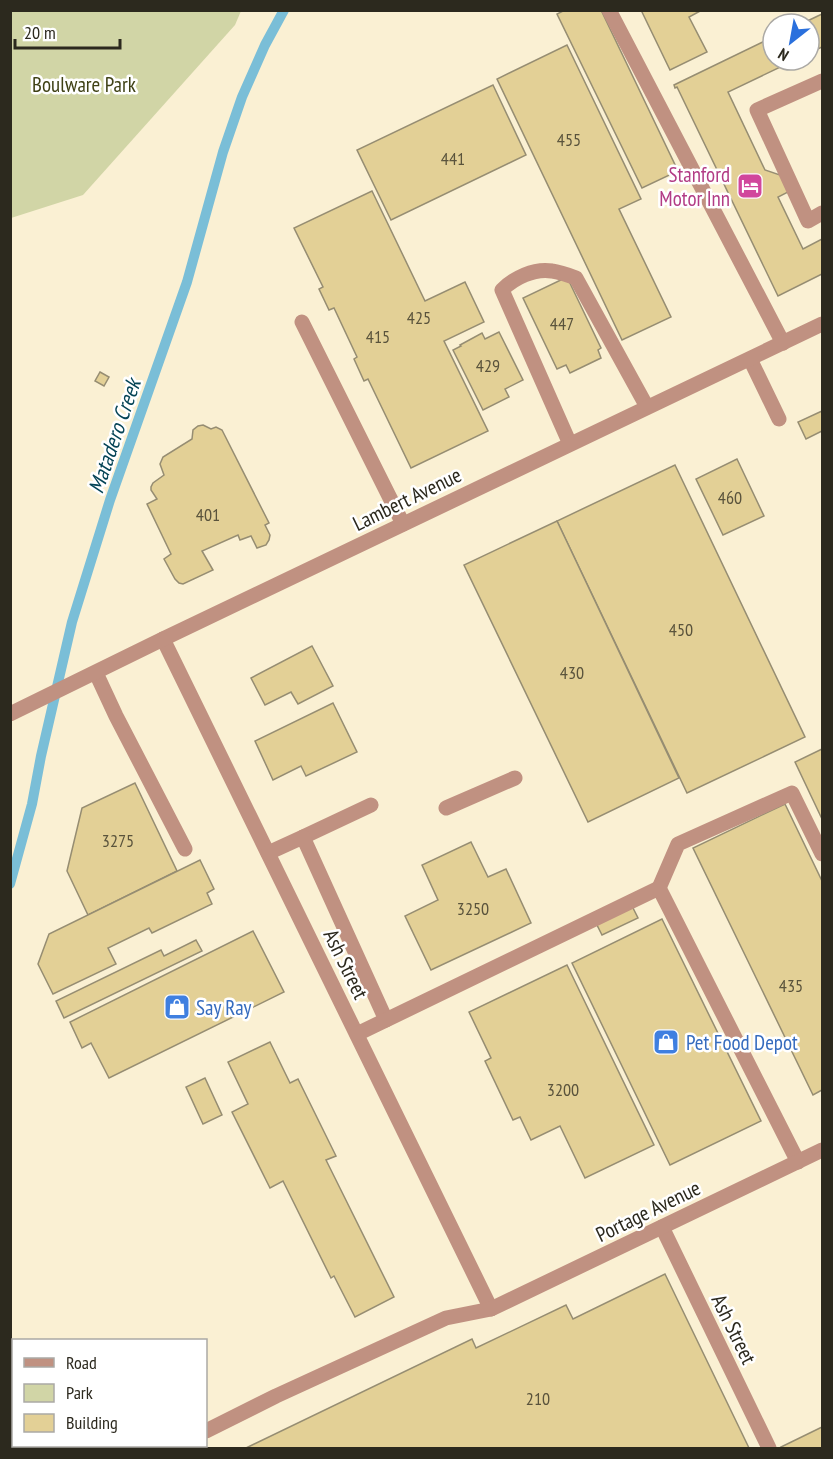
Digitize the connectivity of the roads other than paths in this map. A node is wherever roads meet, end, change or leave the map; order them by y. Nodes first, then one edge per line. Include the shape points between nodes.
1 (609, 10) edge
2 (822, 81) edge
3 (822, 213) edge
4 (302, 322) dead end
5 (822, 324) edge
6 (783, 343) junction
7 (750, 359) junction
8 (647, 407) junction
9 (779, 419) dead end
10 (570, 444) junction
11 (403, 524) junction
12 (163, 639) junction
13 (91, 675) junction
14 (10, 714) edge
15 (515, 778) dead end
16 (371, 805) dead end
17 (446, 808) dead end
18 (303, 837) junction
19 (185, 849) dead end
20 (268, 853) junction
21 (822, 854) edge
22 (659, 888) junction
23 (386, 1020) junction
24 (357, 1034) junction
25 (822, 1150) edge
26 (798, 1162) junction
27 (662, 1227) junction
28 (491, 1309) junction
29 (207, 1430) edge
30 (769, 1449) edge

1 - 6 street
2 - 3 street via 757,110 808,221
4 - 11 street
5 - 6 street, Lambert Avenue
6 - 7 street, Lambert Avenue
7 - 8 street, Lambert Avenue
7 - 9 street
8 - 10 street, Lambert Avenue
8 - 10 street via 576,278 539,270 511,281 502,290
10 - 11 street, Lambert Avenue
11 - 12 street, Lambert Avenue
12 - 13 street, Lambert Avenue
12 - 20 street, Ash Street
13 - 14 street, Lambert Avenue
13 - 19 street
15 - 17 street
16 - 18 street
18 - 20 street
18 - 23 street
20 - 24 street, Ash Street
21 - 22 street via 792,793 678,844
22 - 23 street
22 - 26 street
23 - 24 street
24 - 28 street, Ash Street
25 - 26 street, Portage Avenue
26 - 27 street, Portage Avenue
27 - 28 street, Portage Avenue
27 - 30 street, Ash Street
28 - 29 street, Portage Avenue via 446,1318

